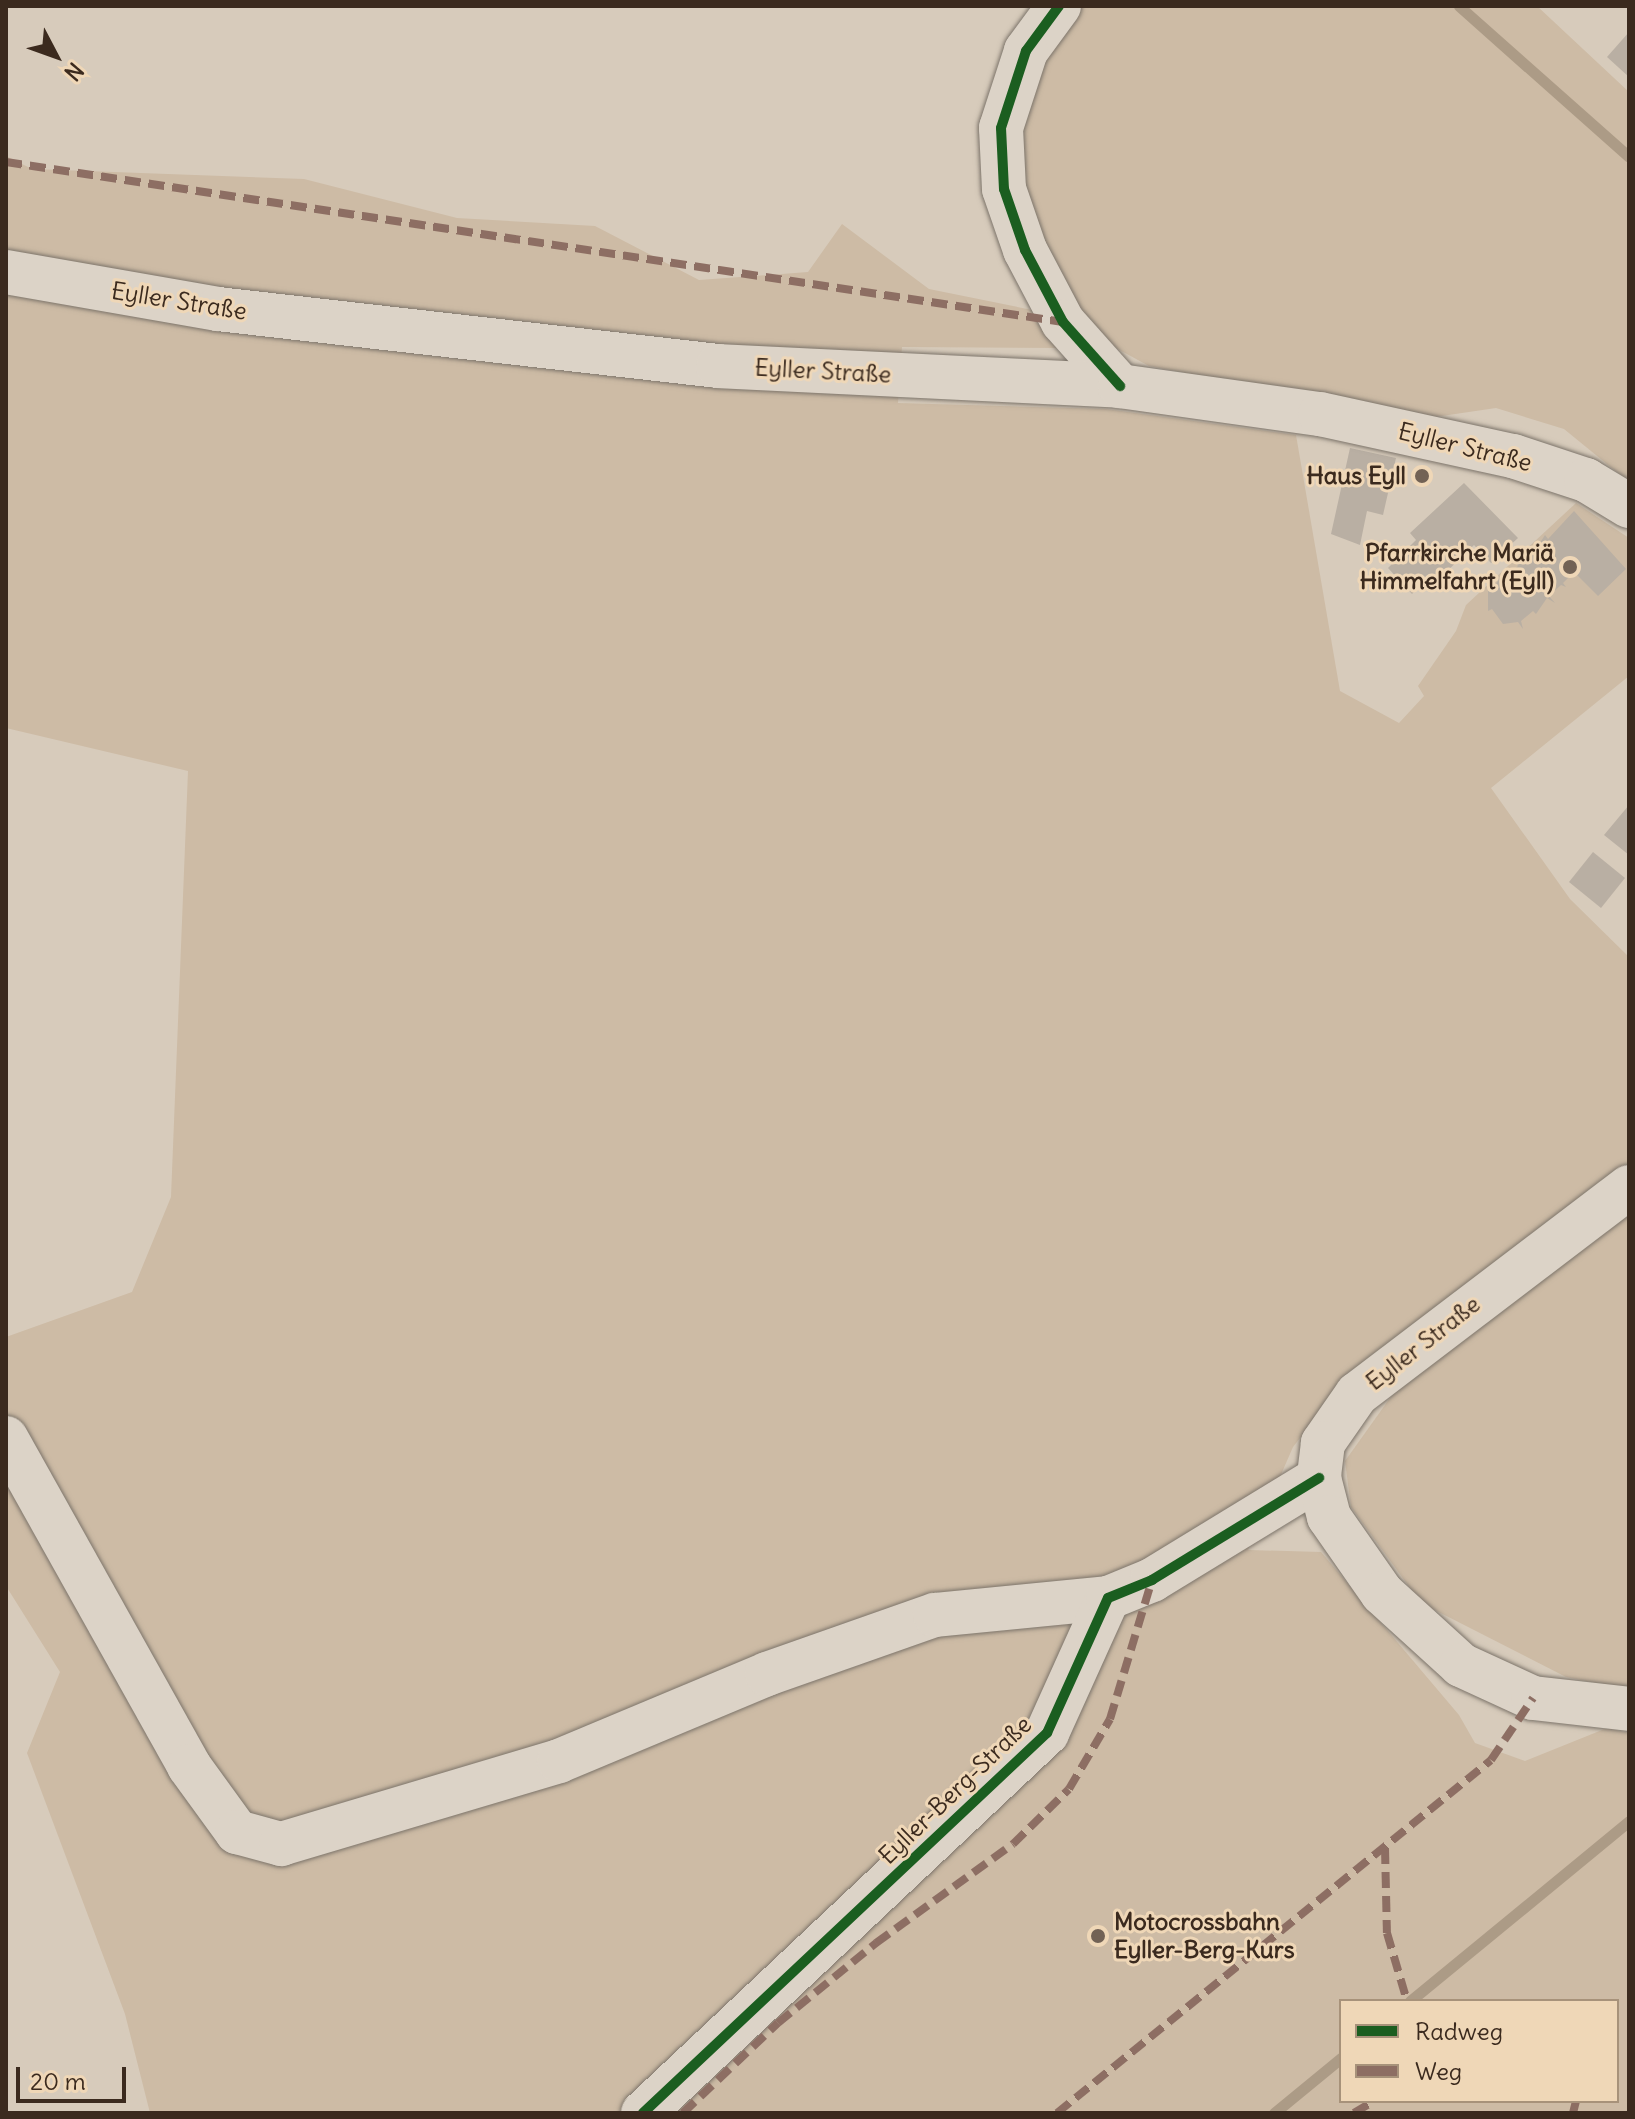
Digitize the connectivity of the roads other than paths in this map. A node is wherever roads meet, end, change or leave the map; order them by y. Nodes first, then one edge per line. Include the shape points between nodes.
1 (1059, 6) edge
2 (6, 272) edge
3 (1120, 386) junction
4 (1629, 506) edge
5 (1629, 1187) edge
6 (6, 1438) edge
7 (1319, 1478) junction
8 (1108, 1598) junction
9 (1629, 1709) edge
10 (643, 2113) edge

1 - 3 main road via 1026,51 1001,128 1004,189 1025,250 1063,322
2 - 3 main road, Eyller Straße via 218,309 718,366
3 - 4 main road, Eyller Straße via 1320,414 1513,456 1586,480
5 - 7 main road, Eyller Straße via 1357,1394 1323,1443
6 - 8 main road via 189,1766 237,1832 281,1844 559,1761 767,1674 935,1615
7 - 8 main road via 1152,1580
7 - 9 main road, Eyller Straße via 1329,1517 1382,1593 1461,1665 1533,1698
8 - 10 main road, Eyller-Berg-Straße via 1047,1733

